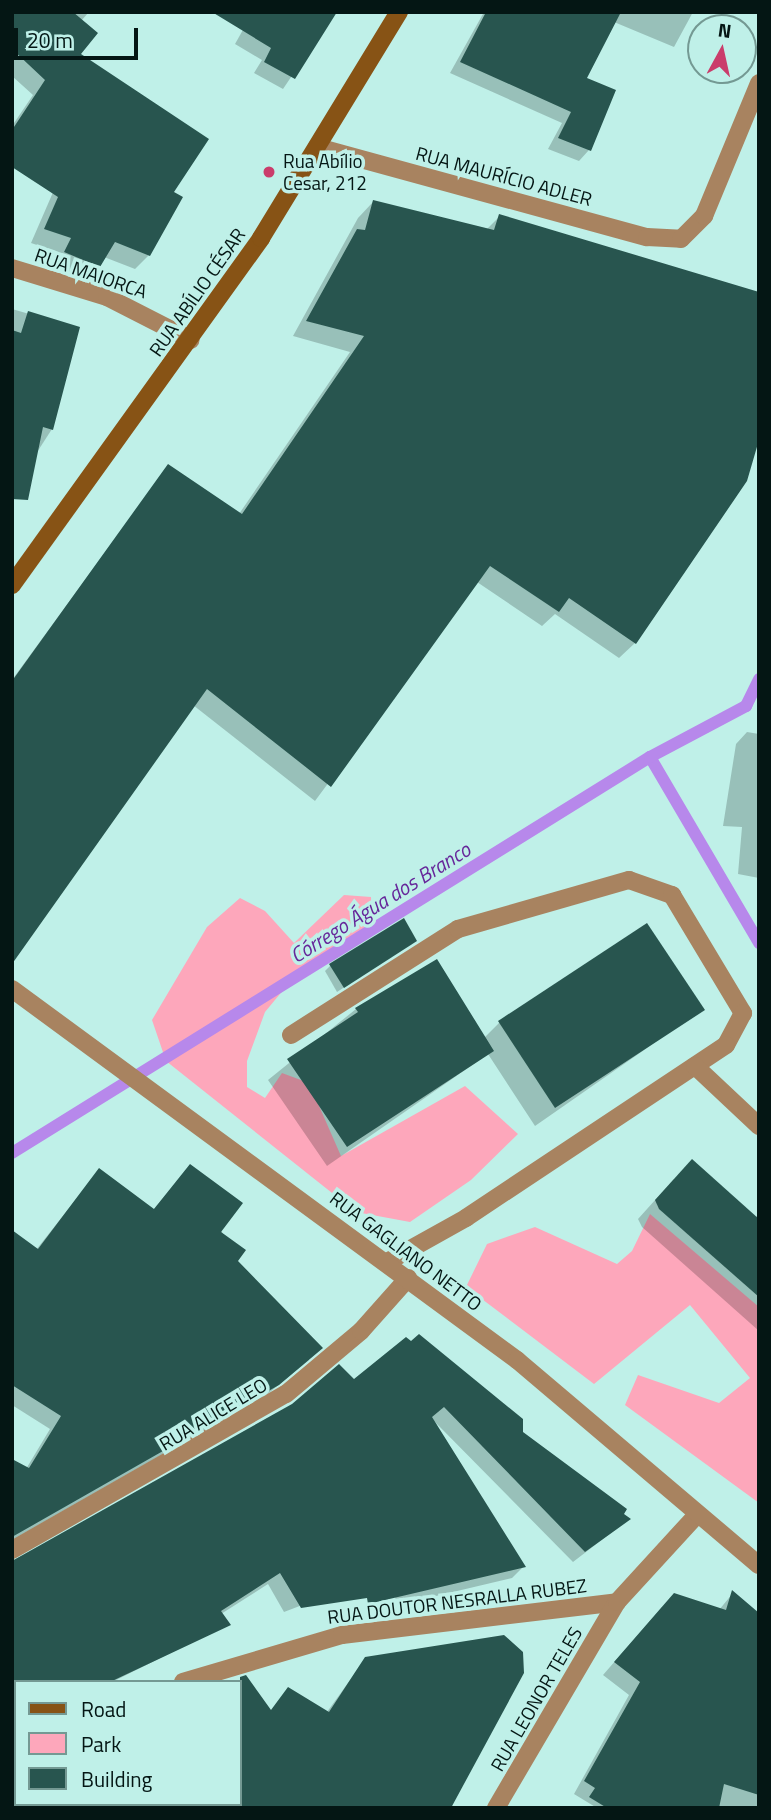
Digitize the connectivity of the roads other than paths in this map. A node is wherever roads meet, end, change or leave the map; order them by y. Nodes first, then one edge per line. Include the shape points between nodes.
1 (399, 12) edge
2 (759, 83) edge
3 (317, 147) junction
4 (12, 268) edge
5 (191, 340) junction
6 (12, 585) edge
7 (12, 989) edge
8 (291, 1035) dead end
9 (695, 1066) junction
10 (759, 1126) edge
11 (387, 1262) junction
12 (408, 1278) junction
13 (695, 1517) junction
14 (12, 1550) edge
15 (759, 1565) edge
16 (617, 1602) junction
17 (190, 1680) edge
18 (496, 1808) edge

1 - 3 main road, RUA ABÍLIO CÉSAR
2 - 3 street, RUA MAURÍCIO ADLER via 704,216 681,239 647,237
3 - 5 main road, RUA ABÍLIO CÉSAR
4 - 5 street, RUA MAIORCA via 107,297
5 - 6 main road, RUA ABÍLIO CÉSAR
7 - 11 street, RUA GAGLIANO NETTO
8 - 9 street via 458,929 629,880 672,895 743,1013 726,1045
9 - 10 street
9 - 11 street via 467,1218
11 - 12 street, RUA GAGLIANO NETTO
12 - 13 street, RUA GAGLIANO NETTO via 517,1360
12 - 14 street, RUA ALICE LEO via 361,1331 286,1395
13 - 15 street, RUA GAGLIANO NETTO
13 - 16 street, RUA LEONOR TELES
16 - 17 street, RUA DOUTOR NESRALLA RUBEZ via 342,1635
16 - 18 street, RUA LEONOR TELES

